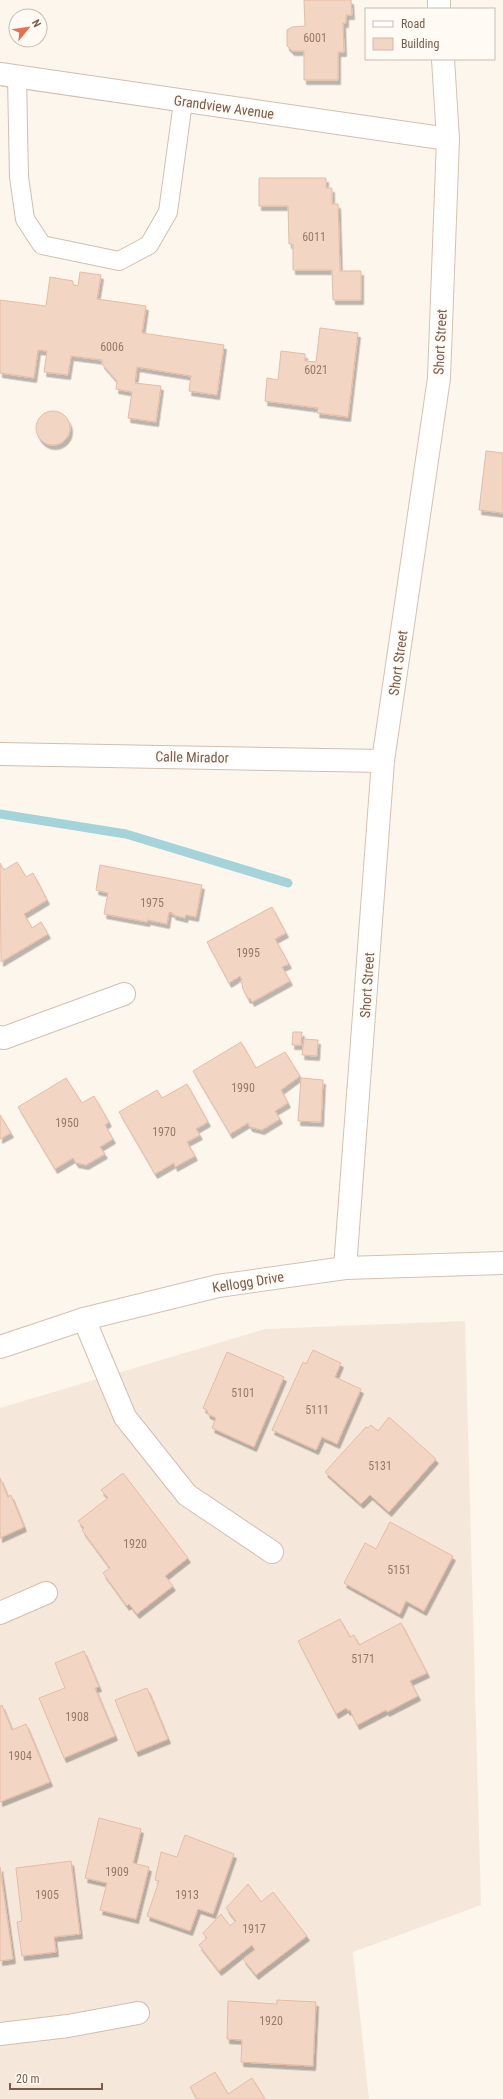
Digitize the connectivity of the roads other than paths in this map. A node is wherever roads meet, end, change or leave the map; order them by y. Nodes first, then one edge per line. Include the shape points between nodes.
1 (443, 60) edge
2 (9, 76) edge
3 (183, 102) junction
4 (448, 139) junction
5 (0, 754) edge
6 (383, 761) junction
7 (124, 994) dead end
8 (0, 1037) edge
9 (503, 1263) edge
10 (345, 1268) junction
11 (84, 1319) junction
12 (0, 1348) edge
13 (272, 1552) dead end
14 (46, 1593) dead end
15 (0, 1613) edge
16 (138, 2013) dead end
17 (0, 2034) edge

1 - 4 street, Short Street
2 - 3 street, Grandview Avenue
2 - 3 lane via 25,219 42,244 119,261 149,244 168,212
3 - 4 street, Grandview Avenue
4 - 6 street, Short Street via 439,378
5 - 6 street, Calle Mirador
6 - 10 street, Short Street
7 - 8 street via 4,1038
9 - 10 street, Kellogg Drive
10 - 11 street, Kellogg Drive via 218,1286
11 - 12 street, Kellogg Drive
11 - 13 street via 125,1417 187,1495
14 - 15 street
16 - 17 street via 68,2026

